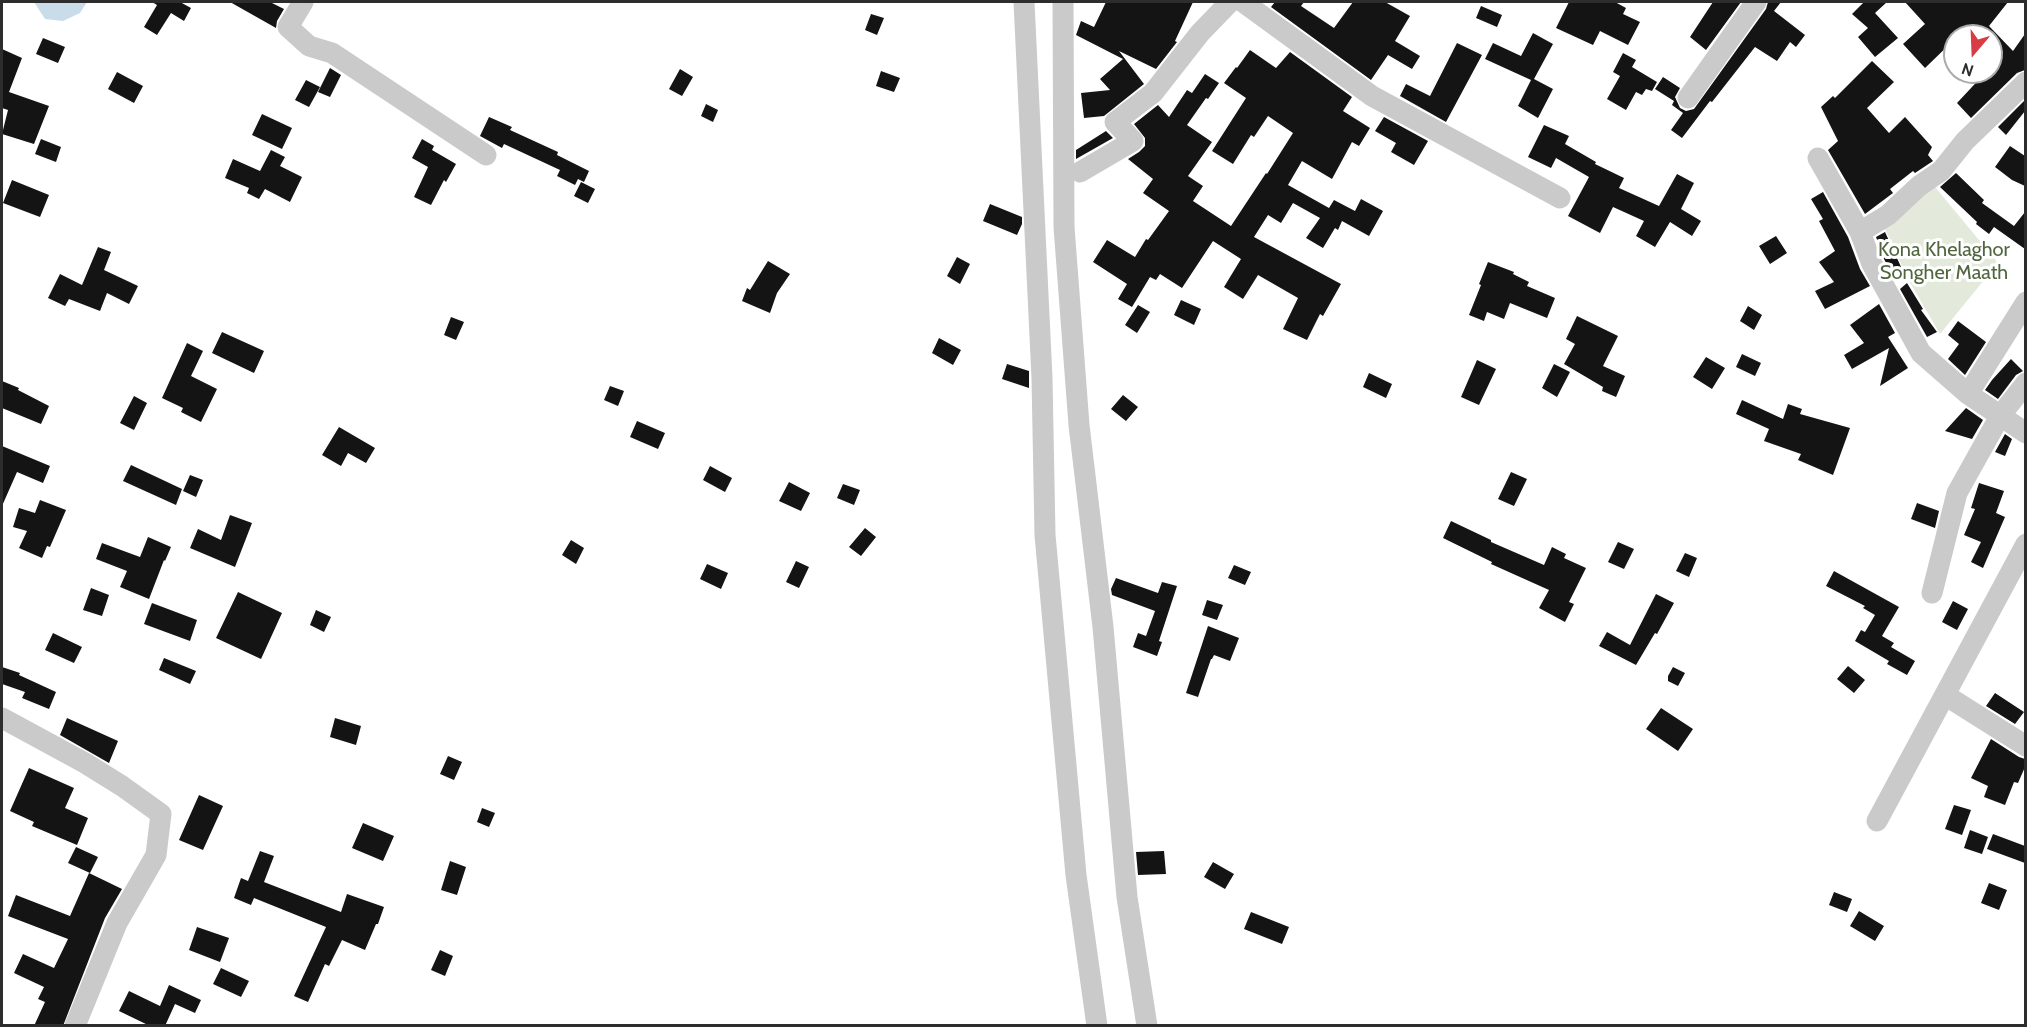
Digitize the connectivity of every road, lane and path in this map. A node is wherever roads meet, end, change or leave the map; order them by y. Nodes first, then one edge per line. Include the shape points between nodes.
1 (303, 2) edge
2 (1024, 2) edge
3 (1064, 2) edge
4 (1230, 2) edge
5 (1243, 2) edge
6 (1756, 2) edge
7 (2025, 82) edge
8 (1688, 98) dead end
9 (486, 155) dead end
10 (1818, 158) dead end
11 (1080, 172) dead end
12 (1560, 198) dead end
13 (1860, 232) junction
14 (2025, 302) edge
15 (2025, 383) edge
16 (1968, 394) junction
17 (2000, 416) junction
18 (2025, 433) edge
19 (2025, 544) edge
20 (1932, 593) dead end
21 (1945, 695) junction
22 (2, 718) edge
23 (2025, 746) edge
24 (1877, 821) dead end
25 (75, 1026) edge
26 (1097, 1026) edge
27 (1147, 1026) edge

1 - 9 street via 288,27 309,46 332,54
2 - 26 street via 1042,378 1045,535 1076,875
3 - 27 street via 1064,226 1078,425 1103,627 1127,897
4 - 11 street via 1153,93 1115,122 1133,141
5 - 12 street via 1372,96
6 - 8 street
7 - 13 street via 1965,141 1941,171 1888,215
10 - 13 street
13 - 16 street via 1872,264 1921,353
14 - 16 street
15 - 17 street
16 - 17 street
17 - 18 street
17 - 20 street via 1957,493
19 - 21 street
21 - 23 street
21 - 24 street
22 - 25 street via 85,763 161,814 156,855 117,923

